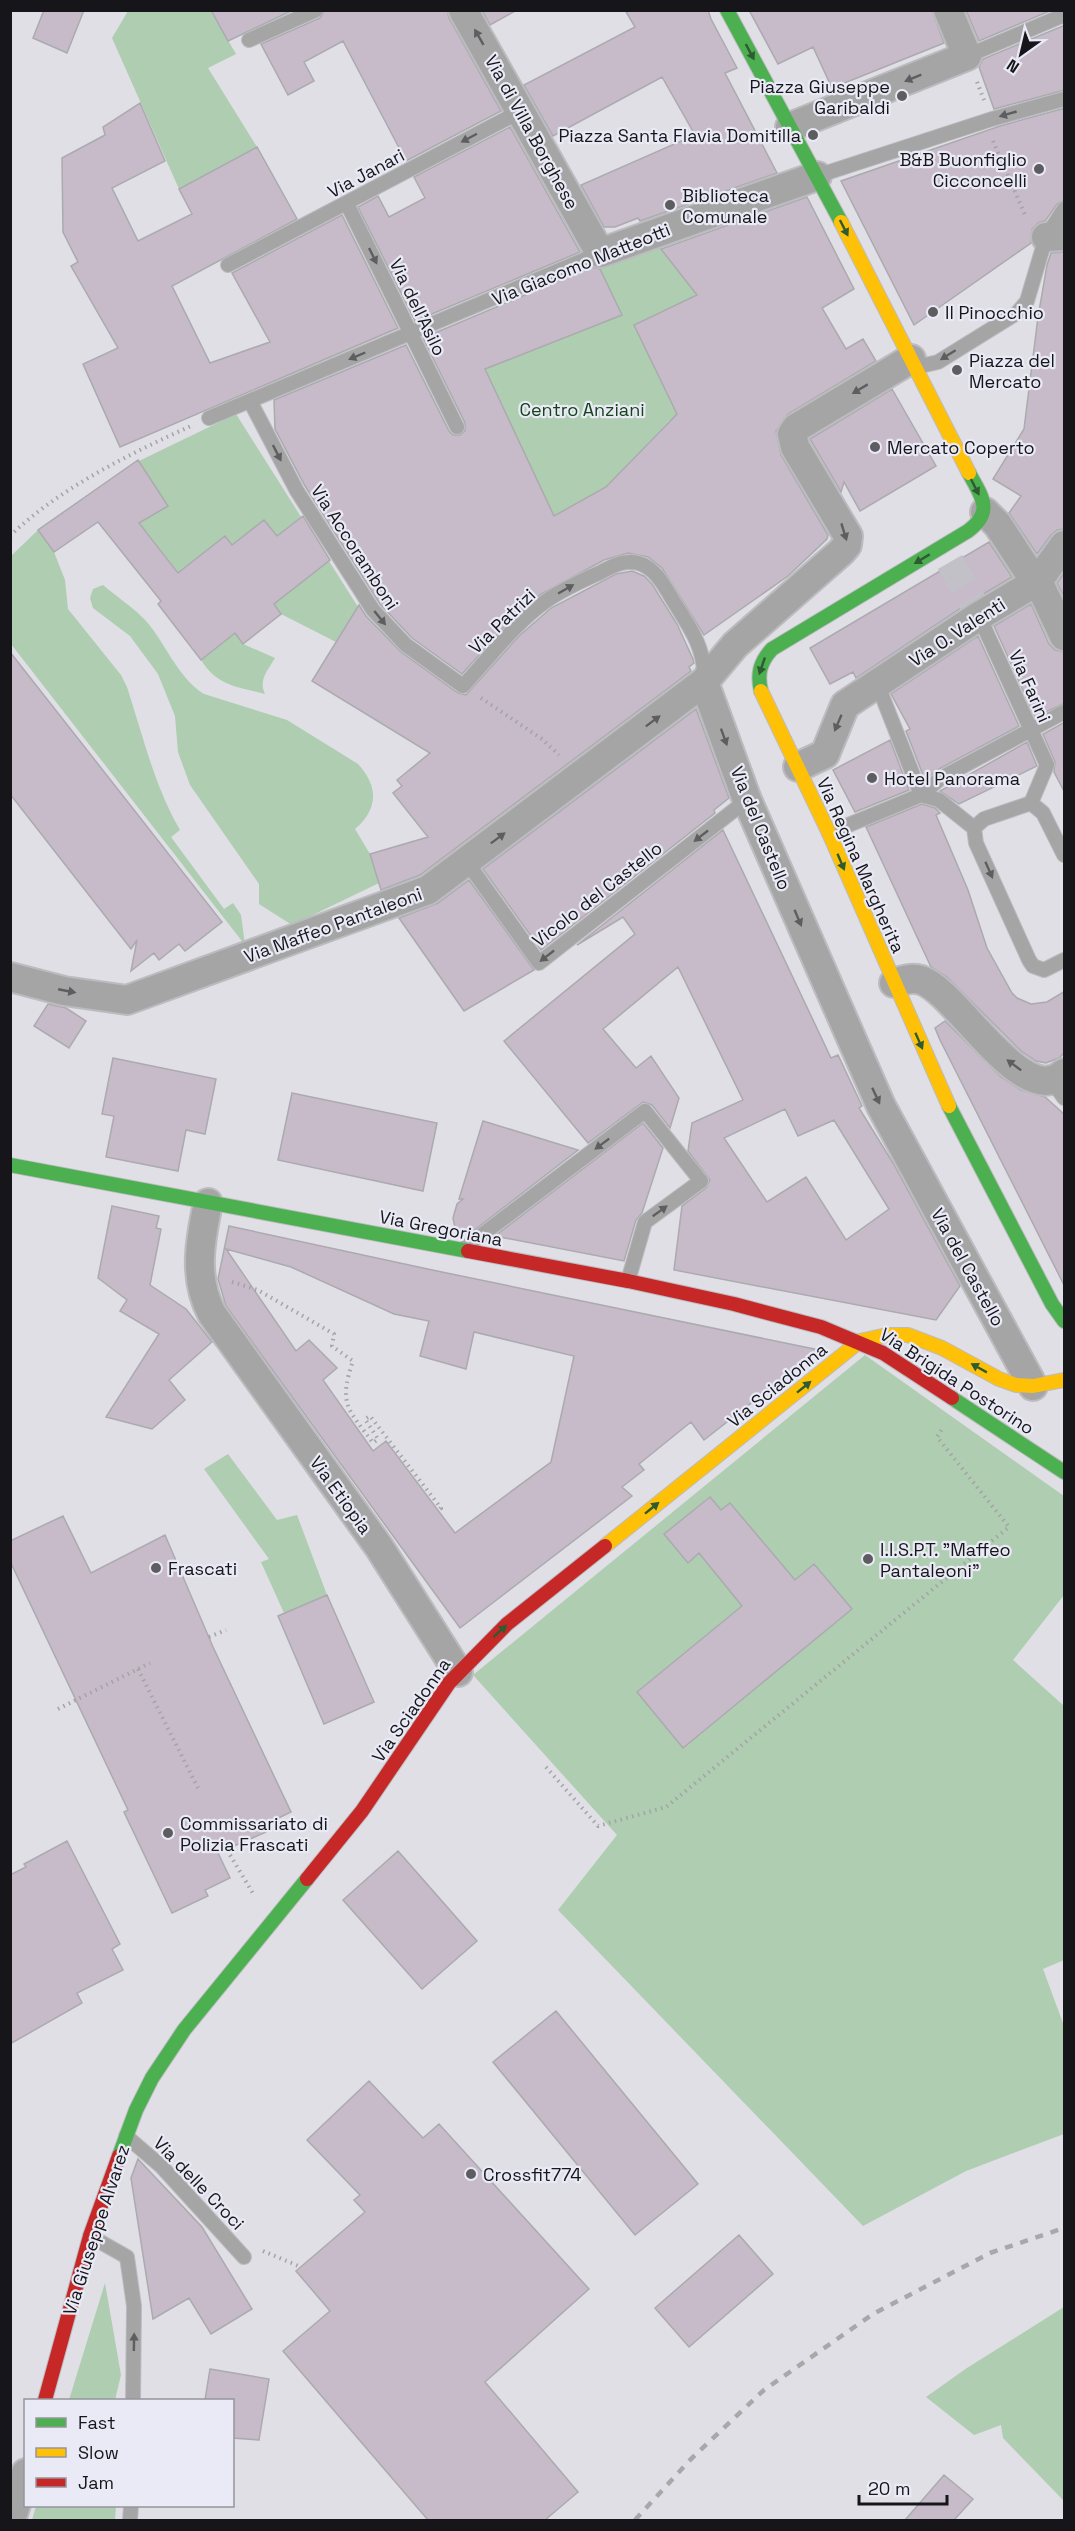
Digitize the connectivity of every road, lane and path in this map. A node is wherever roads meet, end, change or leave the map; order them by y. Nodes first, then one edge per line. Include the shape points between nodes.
1 (316, 10) edge
2 (463, 10) edge
3 (727, 10) edge
4 (948, 10) edge
5 (1065, 15) edge
6 (249, 40) dead end
7 (970, 64) junction
8 (1065, 99) edge
9 (987, 108) dead end
10 (521, 111) junction
11 (790, 127) junction
12 (992, 139) dead end
13 (818, 176) junction
14 (347, 204) junction
15 (1065, 208) edge
16 (1025, 216) dead end
17 (1055, 236) edge
18 (600, 253) junction
19 (228, 265) dead end
20 (411, 333) junction
21 (911, 359) junction
22 (250, 401) junction
23 (209, 418) joint
24 (457, 427) dead end
25 (985, 512) junction
26 (10, 536) edge
27 (1065, 545) edge
28 (1038, 581) junction
29 (977, 612) junction
30 (1065, 636) edge
31 (704, 682) junction
32 (877, 683) junction
33 (463, 686) joint
34 (475, 694) dead end
35 (1065, 712) edge
36 (1029, 730) junction
37 (565, 760) dead end
38 (798, 767) junction
39 (921, 795) junction
40 (747, 801) junction
41 (1031, 803) junction
42 (974, 828) junction
43 (829, 833) junction
44 (1065, 855) edge
45 (467, 862) junction
46 (1065, 960) edge
47 (10, 977) edge
48 (894, 983) junction
49 (1061, 1084) edge
50 (10, 1165) edge
51 (208, 1203) junction
52 (461, 1250) junction
53 (200, 1272) junction
54 (628, 1281) junction
55 (1065, 1321) edge
56 (860, 1341) junction
57 (1065, 1380) edge
58 (1034, 1386) junction
59 (946, 1423) dead end
60 (1065, 1472) edge
61 (438, 1510) dead end
62 (226, 1630) dead end
63 (209, 1637) dead end
64 (150, 1663) dead end
65 (138, 1669) junction
66 (458, 1672) junction
67 (58, 1709) dead end
68 (546, 1767) dead end
69 (198, 1788) dead end
70 (227, 1850) dead end
71 (255, 1897) dead end
72 (142, 2095) joint
73 (126, 2136) junction
74 (90, 2236) junction
75 (259, 2250) dead end
76 (244, 2257) dead end
77 (301, 2267) dead end
78 (45, 2399) edge
79 (133, 2399) edge
80 (24, 2479) edge
81 (10, 2520) edge

1 - 6 lane
10 -> 2 street, Via di Villa Borghese
3 -> 11 street
4 - 7 street
5 - 7 lane
7 - 9 path
7 -> 11 street
8 -> 13 lane, Via Giacomo Matteotti
10 -> 14 lane, Via Janari
10 - 18 street, Via di Villa Borghese
11 - 13 street
12 - 16 path
13 - 18 street, Via Giacomo Matteotti
13 -> 21 street
14 - 19 lane, Via Janari
14 -> 20 lane, Via dell'Asilo
15 - 17 lane
17 -> 21 lane via 1027,300 1017,313 938,362 925,364
18 - 20 lane, Via Giacomo Matteotti
20 -> 22 lane, Via Giacomo Matteotti
20 - 24 lane, Via dell'Asilo
21 -> 25 street via 984,503
21 -> 31 street via 792,434 795,447 848,536 847,545 735,645
22 - 23 lane, Via Giacomo Matteotti
22 -> 33 lane, Via Accoramboni via 297,491 373,610 406,645
23 - 26 path via 129,454 26,520
25 - 28 street
25 -> 38 street, Via Regina Margherita via 945,555 772,649 763,659 759,670 763,698
27 - 28 street
28 - 29 street, Via O. Valenti
28 - 30 street
29 - 32 street, Via O. Valenti
29 - 36 lane, Via Farini
33 -> 31 lane, Via Patrizi via 544,602 574,584 629,562 639,563 661,580 698,642
31 -> 40 street, Via del Castello
45 -> 31 street, Via Maffeo Pantaleoni
32 -> 38 street, Via O. Valenti via 845,705 825,754
32 - 39 lane
34 - 37 path via 542,739
35 - 36 lane
36 - 39 lane via 941,778
36 - 41 lane, Via Farini via 1047,765
38 - 43 street, Via Regina Margherita
39 - 42 lane via 939,800
39 - 43 lane
40 -> 45 lane, Vicolo del Castello via 539,963
40 -> 58 street, Via del Castello via 881,1106
41 - 42 lane via 984,819
41 - 44 lane via 1043,813
42 -> 46 lane via 976,843 1033,966 1044,970
43 -> 48 street, Via Regina Margherita
47 -> 45 street, Via Maffeo Pantaleoni via 64,991 127,1000 428,890
49 -> 48 street via 1043,1082 1009,1061 932,986 915,979
48 -> 55 street, Via Regina Margherita via 946,1100 1052,1304
50 - 51 street, Via Gregoriana
51 - 52 street, Via Gregoriana
51 - 53 street, Via Etiopia via 201,1235
52 - 54 street, Via Gregoriana
54 -> 52 lane via 645,1222 701,1181 645,1111
53 - 61 path via 258,1290 334,1334 332,1346 353,1361 346,1380 346,1406 373,1443 378,1439 365,1419 370,1416 441,1508
53 - 66 street, Via Etiopia via 203,1296 217,1323 386,1557
54 - 56 street, Via Gregoriana via 757,1310
58 -> 56 street via 1008,1383 915,1337 898,1334
56 - 60 street, Via Brigida Postorino via 894,1359
66 -> 56 street, Via Sciadonna via 507,1624
57 - 58 street
59 - 68 path via 936,1437 1009,1527 666,1807 598,1827
62 - 63 path
64 - 65 path
65 - 67 path
65 - 69 path
66 - 72 street, Via Sciadonna via 362,1811 184,2030
70 - 71 path
72 - 73 street, Via Giuseppe Alvarez
73 - 74 street, Via Giuseppe Alvarez
73 - 76 lane, Via delle Croci via 162,2167
74 - 78 street, Via Giuseppe Alvarez
79 -> 74 lane via 134,2306 127,2257
75 - 77 path
80 - 81 street

